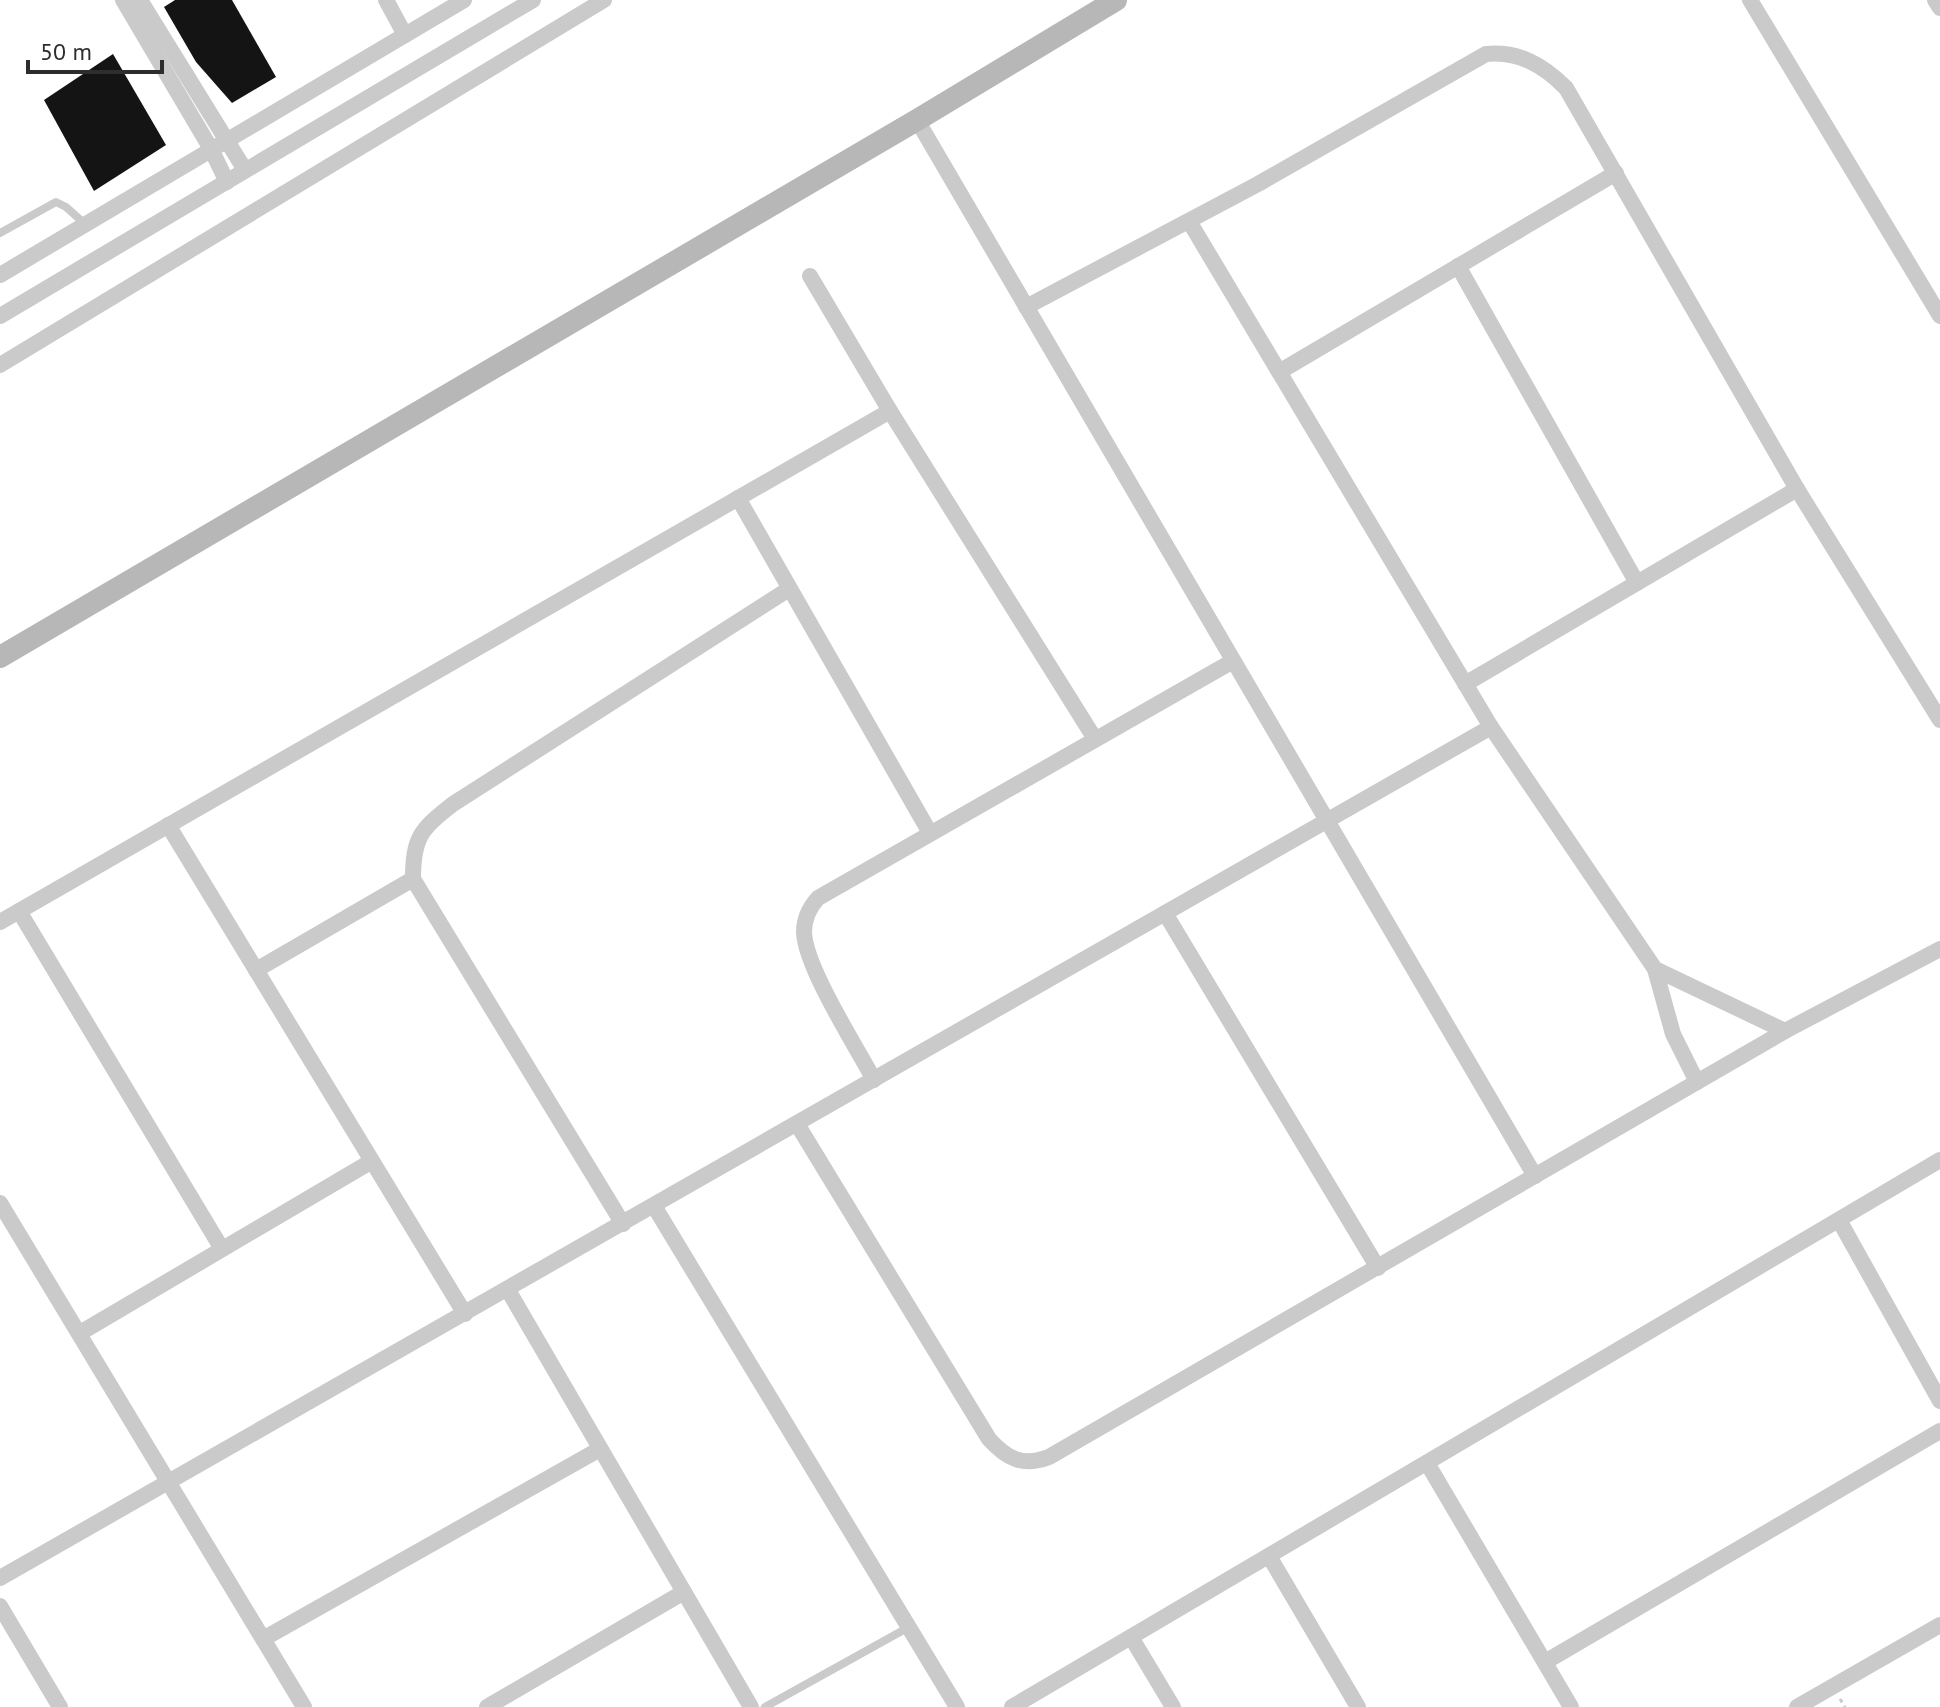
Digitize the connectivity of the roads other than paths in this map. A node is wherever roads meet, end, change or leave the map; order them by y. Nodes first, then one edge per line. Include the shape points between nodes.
1 (123, 0) edge
2 (140, 0) edge
3 (386, 0) edge
4 (464, 0) edge
5 (533, 0) edge
6 (604, 0) edge
7 (1116, 0) edge
8 (1750, 0) edge
9 (1935, 0) edge
10 (1940, 8) edge
11 (405, 35) junction
12 (917, 120) junction
13 (226, 140) junction
14 (211, 149) junction
15 (245, 170) junction
16 (1616, 173) junction
17 (227, 182) junction
18 (1189, 221) junction
19 (85, 224) junction
20 (0, 233) edge
21 (1458, 266) junction
22 (0, 275) edge
23 (810, 276) dead end
24 (1026, 307) junction
25 (0, 316) edge
26 (1940, 316) edge
27 (0, 365) edge
28 (1279, 372) junction
29 (890, 411) junction
30 (1797, 489) junction
31 (738, 498) junction
32 (1637, 583) junction
33 (789, 589) junction
34 (0, 657) edge
35 (1233, 661) junction
36 (1465, 684) junction
37 (1940, 720) edge
38 (1491, 727) junction
39 (1095, 739) junction
40 (1326, 821) junction
41 (168, 825) junction
42 (930, 833) junction
43 (413, 879) junction
44 (19, 911) junction
45 (1165, 913) junction
46 (0, 922) edge
47 (1940, 949) edge
48 (1655, 969) junction
49 (256, 970) junction
50 (1785, 1031) junction
51 (874, 1080) junction
52 (1697, 1082) junction
53 (797, 1124) junction
54 (1940, 1160) edge
55 (372, 1161) junction
56 (1535, 1176) junction
57 (0, 1203) edge
58 (654, 1206) junction
59 (1839, 1220) junction
60 (623, 1224) junction
61 (222, 1249) junction
62 (1378, 1268) junction
63 (508, 1290) junction
64 (465, 1314) junction
65 (80, 1333) junction
66 (1940, 1401) edge
67 (1940, 1431) edge
68 (600, 1449) junction
69 (1427, 1463) junction
70 (170, 1483) junction
71 (1269, 1556) junction
72 (0, 1578) edge
73 (684, 1592) junction
74 (0, 1606) edge
75 (1940, 1625) edge
76 (909, 1627) junction
77 (1131, 1637) junction
78 (263, 1639) junction
79 (1545, 1662) junction
80 (498, 1704) edge
81 (60, 1707) edge
82 (304, 1707) edge
83 (751, 1707) edge
84 (765, 1707) edge
85 (957, 1707) edge
86 (1012, 1707) edge
87 (1173, 1707) edge
88 (1358, 1707) edge
89 (1571, 1707) edge
90 (1797, 1707) edge

1 - 14 street
2 - 13 street
3 - 11 street
4 - 11 street
5 - 15 street
6 - 27 street
7 - 12 street
8 - 26 street
9 - 10 street
11 - 13 street
12 - 24 street
12 - 34 street
13 - 14 street
13 - 15 street
14 - 17 street
14 - 19 street
15 - 17 street
16 - 18 street via 1566,88 1552,74 1503,52 1486,54
16 - 21 street
16 - 30 street
17 - 25 street
18 - 24 street
18 - 28 street
19 - 20 lane via 56,202
19 - 22 street
21 - 28 street
21 - 32 street
23 - 29 street
24 - 35 street
28 - 36 street
29 - 31 street
29 - 39 street
30 - 32 street
30 - 37 street
31 - 33 street
31 - 41 street
32 - 36 street
33 - 42 street
33 - 43 street via 453,804 429,823 413,851
35 - 39 street
35 - 40 street
36 - 38 street
38 - 40 street
38 - 48 street
39 - 42 street
40 - 45 street
40 - 56 street
41 - 44 street
41 - 49 street
42 - 51 street via 824,892 805,920 812,963
43 - 49 street
43 - 60 street
44 - 46 street
44 - 61 street
45 - 51 street
45 - 62 street
47 - 50 street
48 - 50 street
48 - 52 street via 1673,1034
49 - 55 street
50 - 52 street
51 - 53 street
52 - 56 street
53 - 58 street
53 - 62 street via 989,1439 1020,1462 1049,1457
54 - 59 street
55 - 61 street
55 - 64 street
56 - 62 street
57 - 65 street
58 - 60 street
58 - 76 street
59 - 66 street
59 - 69 street
60 - 63 street
61 - 65 street
63 - 64 street
63 - 68 street
64 - 70 street
65 - 70 street
67 - 79 street
68 - 73 street
68 - 78 street
69 - 71 street
69 - 79 street
70 - 72 street
70 - 78 street
71 - 77 street
71 - 88 street
73 - 80 street
73 - 83 street
74 - 81 street
75 - 90 street
76 - 84 lane
76 - 85 street
77 - 86 street
77 - 87 street
78 - 82 street
79 - 89 street

